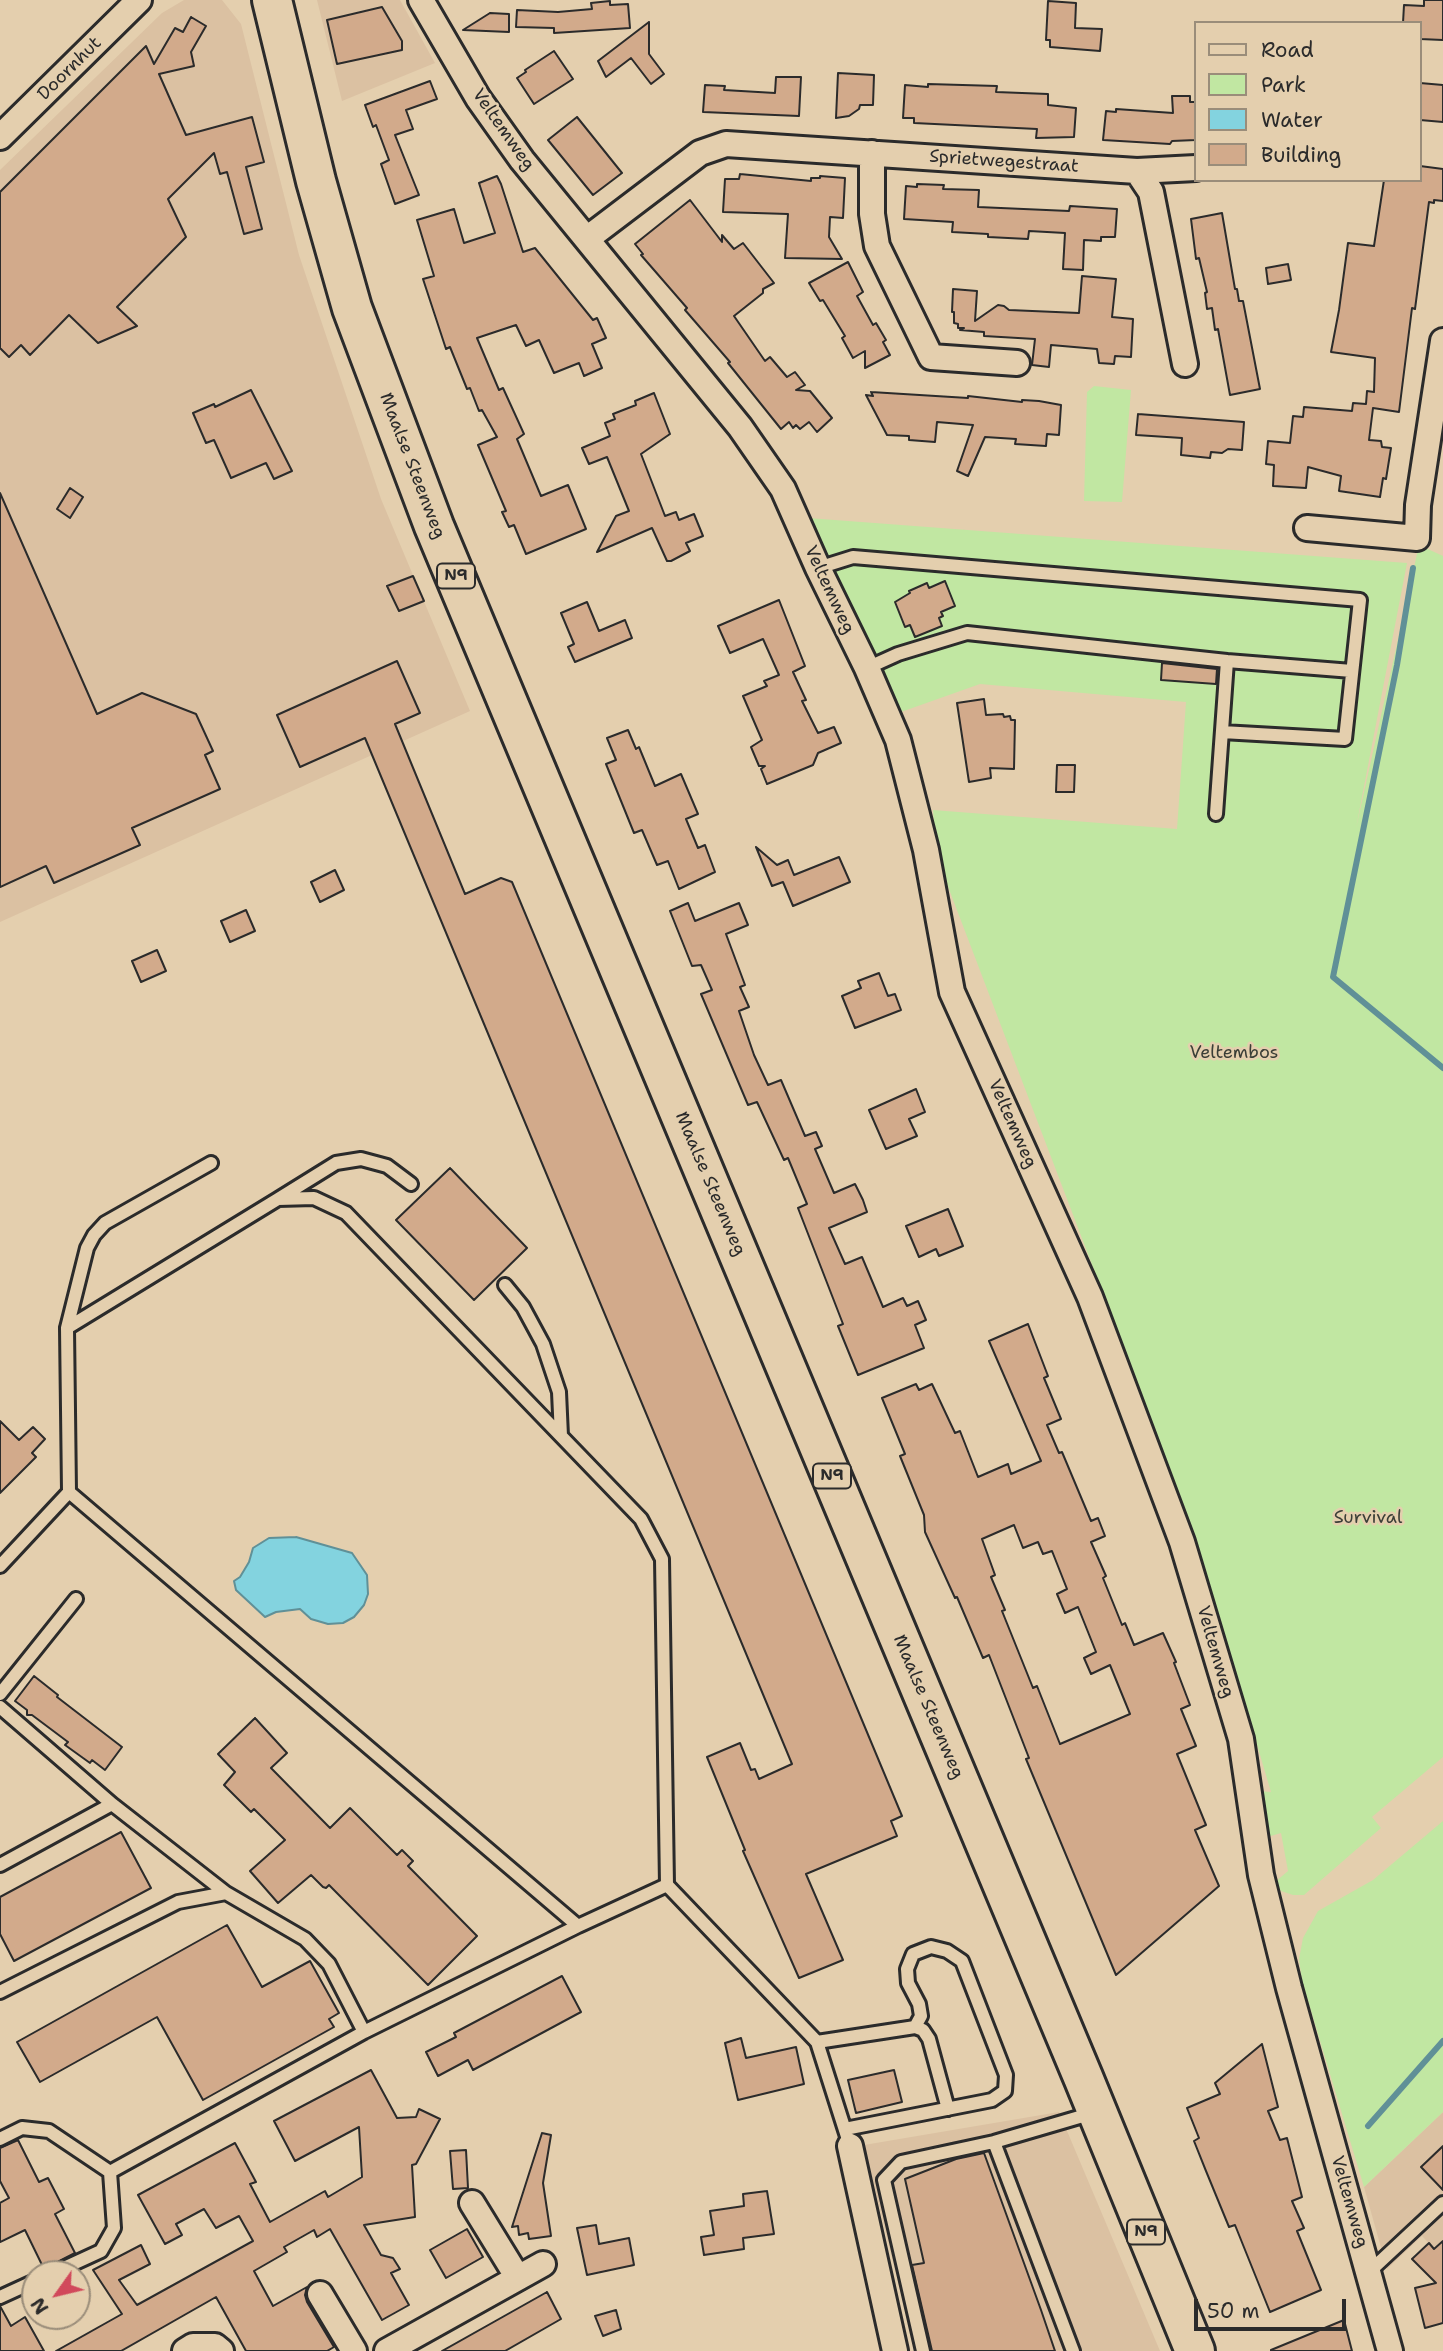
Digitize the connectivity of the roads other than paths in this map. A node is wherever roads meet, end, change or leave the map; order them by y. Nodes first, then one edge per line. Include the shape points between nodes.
1 (139, 0) edge
2 (272, 0) edge
3 (421, 0) edge
4 (0, 137) edge
5 (872, 153) junction
6 (1194, 169) edge
7 (1137, 171) junction
8 (588, 238) junction
9 (1443, 341) edge
10 (1017, 363) dead end
11 (1185, 364) dead end
12 (1307, 528) dead end
13 (818, 568) junction
14 (1227, 662) junction
15 (867, 668) junction
16 (1352, 671) junction
17 (1222, 732) junction
18 (1216, 814) dead end
19 (211, 1163) dead end
20 (411, 1184) dead end
21 (278, 1199) junction
22 (505, 1285) dead end
23 (67, 1328) junction
24 (561, 1436) junction
25 (69, 1492) junction
26 (0, 1566) edge
27 (76, 1600) dead end
28 (0, 1694) edge
29 (0, 1707) edge
30 (112, 1804) junction
31 (0, 1865) edge
32 (667, 1885) junction
33 (226, 1893) junction
34 (578, 1926) junction
35 (0, 1992) edge
36 (915, 2027) junction
37 (365, 2032) junction
38 (817, 2042) junction
39 (948, 2109) junction
40 (1097, 2112) junction
41 (848, 2137) junction
42 (0, 2139) edge
43 (994, 2142) junction
44 (110, 2172) junction
45 (472, 2203) dead end
46 (1443, 2203) edge
47 (81, 2260) edge
48 (543, 2264) dead end
49 (1368, 2272) junction
50 (518, 2278) junction
51 (21, 2287) edge
52 (320, 2294) dead end
53 (0, 2297) edge
54 (185, 2351) edge
55 (221, 2351) edge
56 (354, 2351) edge
57 (387, 2351) edge
58 (895, 2351) edge
59 (923, 2351) edge
60 (1073, 2351) edge
61 (1195, 2351) edge
62 (1390, 2351) edge

1 - 4 street, Doornhut
2 - 40 main road, Maalse Steenweg / N9 via 352,308 426,504
3 - 8 street, Veltemweg via 478,98 522,160
5 - 7 street, Sprietwegestraat
5 - 8 street, Sprietwegestraat via 726,144 700,153
5 - 10 street via 877,246 931,357
6 - 7 street, Sprietwegestraat
7 - 11 street via 1151,192
8 - 13 street, Veltemweg via 758,452 783,489
9 - 12 street via 1417,538
13 - 15 street, Veltemweg
13 - 16 lane via 853,557 1360,600
14 - 15 lane via 967,633
14 - 16 lane
14 - 17 lane
15 - 49 street, Veltemweg via 898,740 926,850 952,992 1090,1297 1182,1542 1241,1739 1264,1886
16 - 17 lane via 1345,739
17 - 18 lane
19 - 23 lane via 105,1223 94,1235
20 - 21 lane via 387,1166 361,1160 336,1163
21 - 23 lane
21 - 24 lane via 314,1198 346,1213
22 - 24 lane via 543,1344 559,1392
23 - 25 lane
24 - 32 lane via 641,1519 662,1559
25 - 26 lane
25 - 34 lane
27 - 28 lane
29 - 30 lane
30 - 31 lane
30 - 33 lane
32 - 34 lane
32 - 38 lane
33 - 35 lane via 178,1902
33 - 37 lane via 305,1939 329,1964
34 - 37 lane
36 - 38 lane
36 - 39 lane via 929,2039
36 - 39 lane via 919,2004 908,1983 907,1969 913,1954 931,1947 947,1951 962,1961 1006,2075 1005,2091 992,2100
37 - 44 lane
38 - 41 lane
39 - 41 lane
40 - 43 lane
40 - 61 main road, Maalse Steenweg / N9
41 - 58 street
42 - 44 lane via 22,2128 49,2132
43 - 59 lane via 901,2162 884,2180
43 - 60 lane
44 - 47 lane via 114,2228 101,2251
45 - 50 street
46 - 49 lane
48 - 50 street
49 - 62 street, Veltemweg
50 - 57 street
51 - 53 lane
52 - 56 street
54 - 55 street via 193,2346 215,2346

